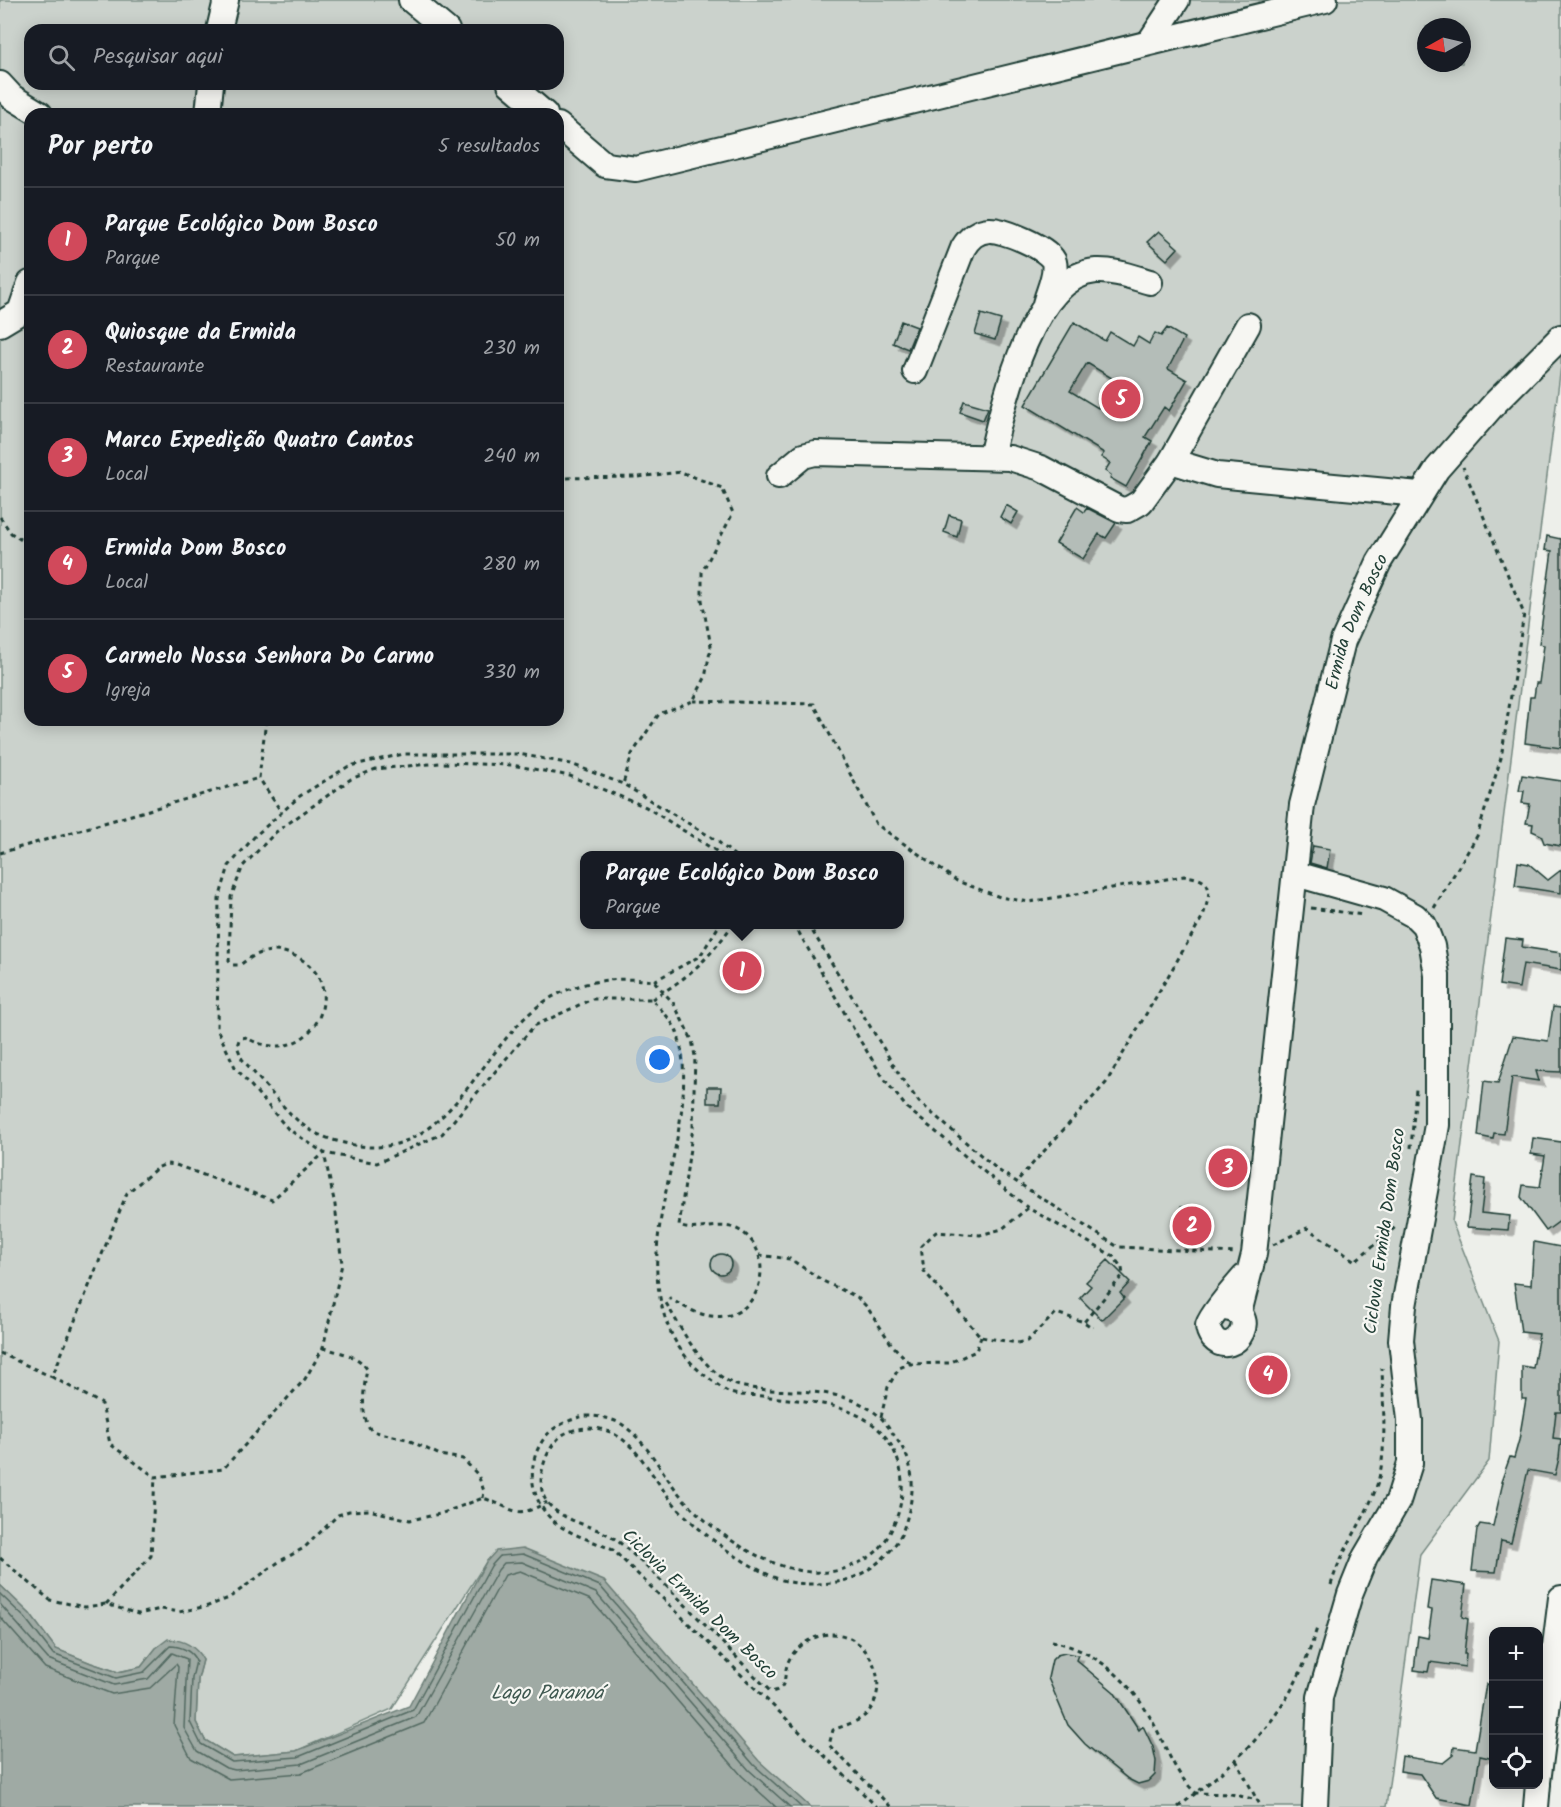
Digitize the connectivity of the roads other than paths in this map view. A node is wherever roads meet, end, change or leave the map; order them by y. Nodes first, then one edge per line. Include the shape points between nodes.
1 (226, 0) edge
2 (411, 0) edge
3 (1177, 0) edge
4 (1311, 2) edge
5 (220, 24) edge
6 (440, 24) edge
7 (1150, 41) junction
8 (0, 84) edge
9 (210, 90) edge
10 (517, 90) edge
11 (30, 108) edge
12 (209, 108) edge
13 (538, 108) edge
14 (564, 130) edge
15 (1150, 282) dead end
16 (24, 301) edge
17 (1045, 303) junction
18 (0, 324) edge
19 (1248, 325) dead end
20 (1561, 337) edge
21 (915, 370) dead end
22 (991, 457) junction
23 (1170, 461) junction
24 (779, 476) dead end
25 (1419, 494) junction
26 (1296, 874) junction
27 (1230, 1310) dead end
28 (1561, 1598) edge
29 (1543, 1744) edge
30 (1538, 1789) edge
31 (1315, 1807) edge
32 (1536, 1807) edge

1 - 5 street
2 - 6 street
3 - 7 street
4 - 7 street
7 - 14 street via 891,109 636,169 605,165
8 - 11 street
9 - 12 street
10 - 13 street
15 - 17 street via 1116,272 1094,271 1075,278
16 - 18 street via 20,312
17 - 21 street via 1054,269 1050,256 999,230 978,233 963,248
17 - 22 street via 1015,366
19 - 23 street
20 - 25 street, Ermida Dom Bosco via 1454,446
22 - 23 street via 1010,458 1041,468 1127,510 1141,502
22 - 24 street via 815,453 803,456
23 - 25 street via 1217,476
25 - 26 street, Ermida Dom Bosco via 1380,562 1343,641 1302,806
26 - 27 street, Ermida Dom Bosco via 1252,1261
26 - 31 street via 1384,899 1424,925 1437,975 1439,1071 1437,1125 1401,1340 1410,1420 1410,1463 1398,1501 1365,1557 1350,1594 1320,1697
28 - 29 street
30 - 32 street

